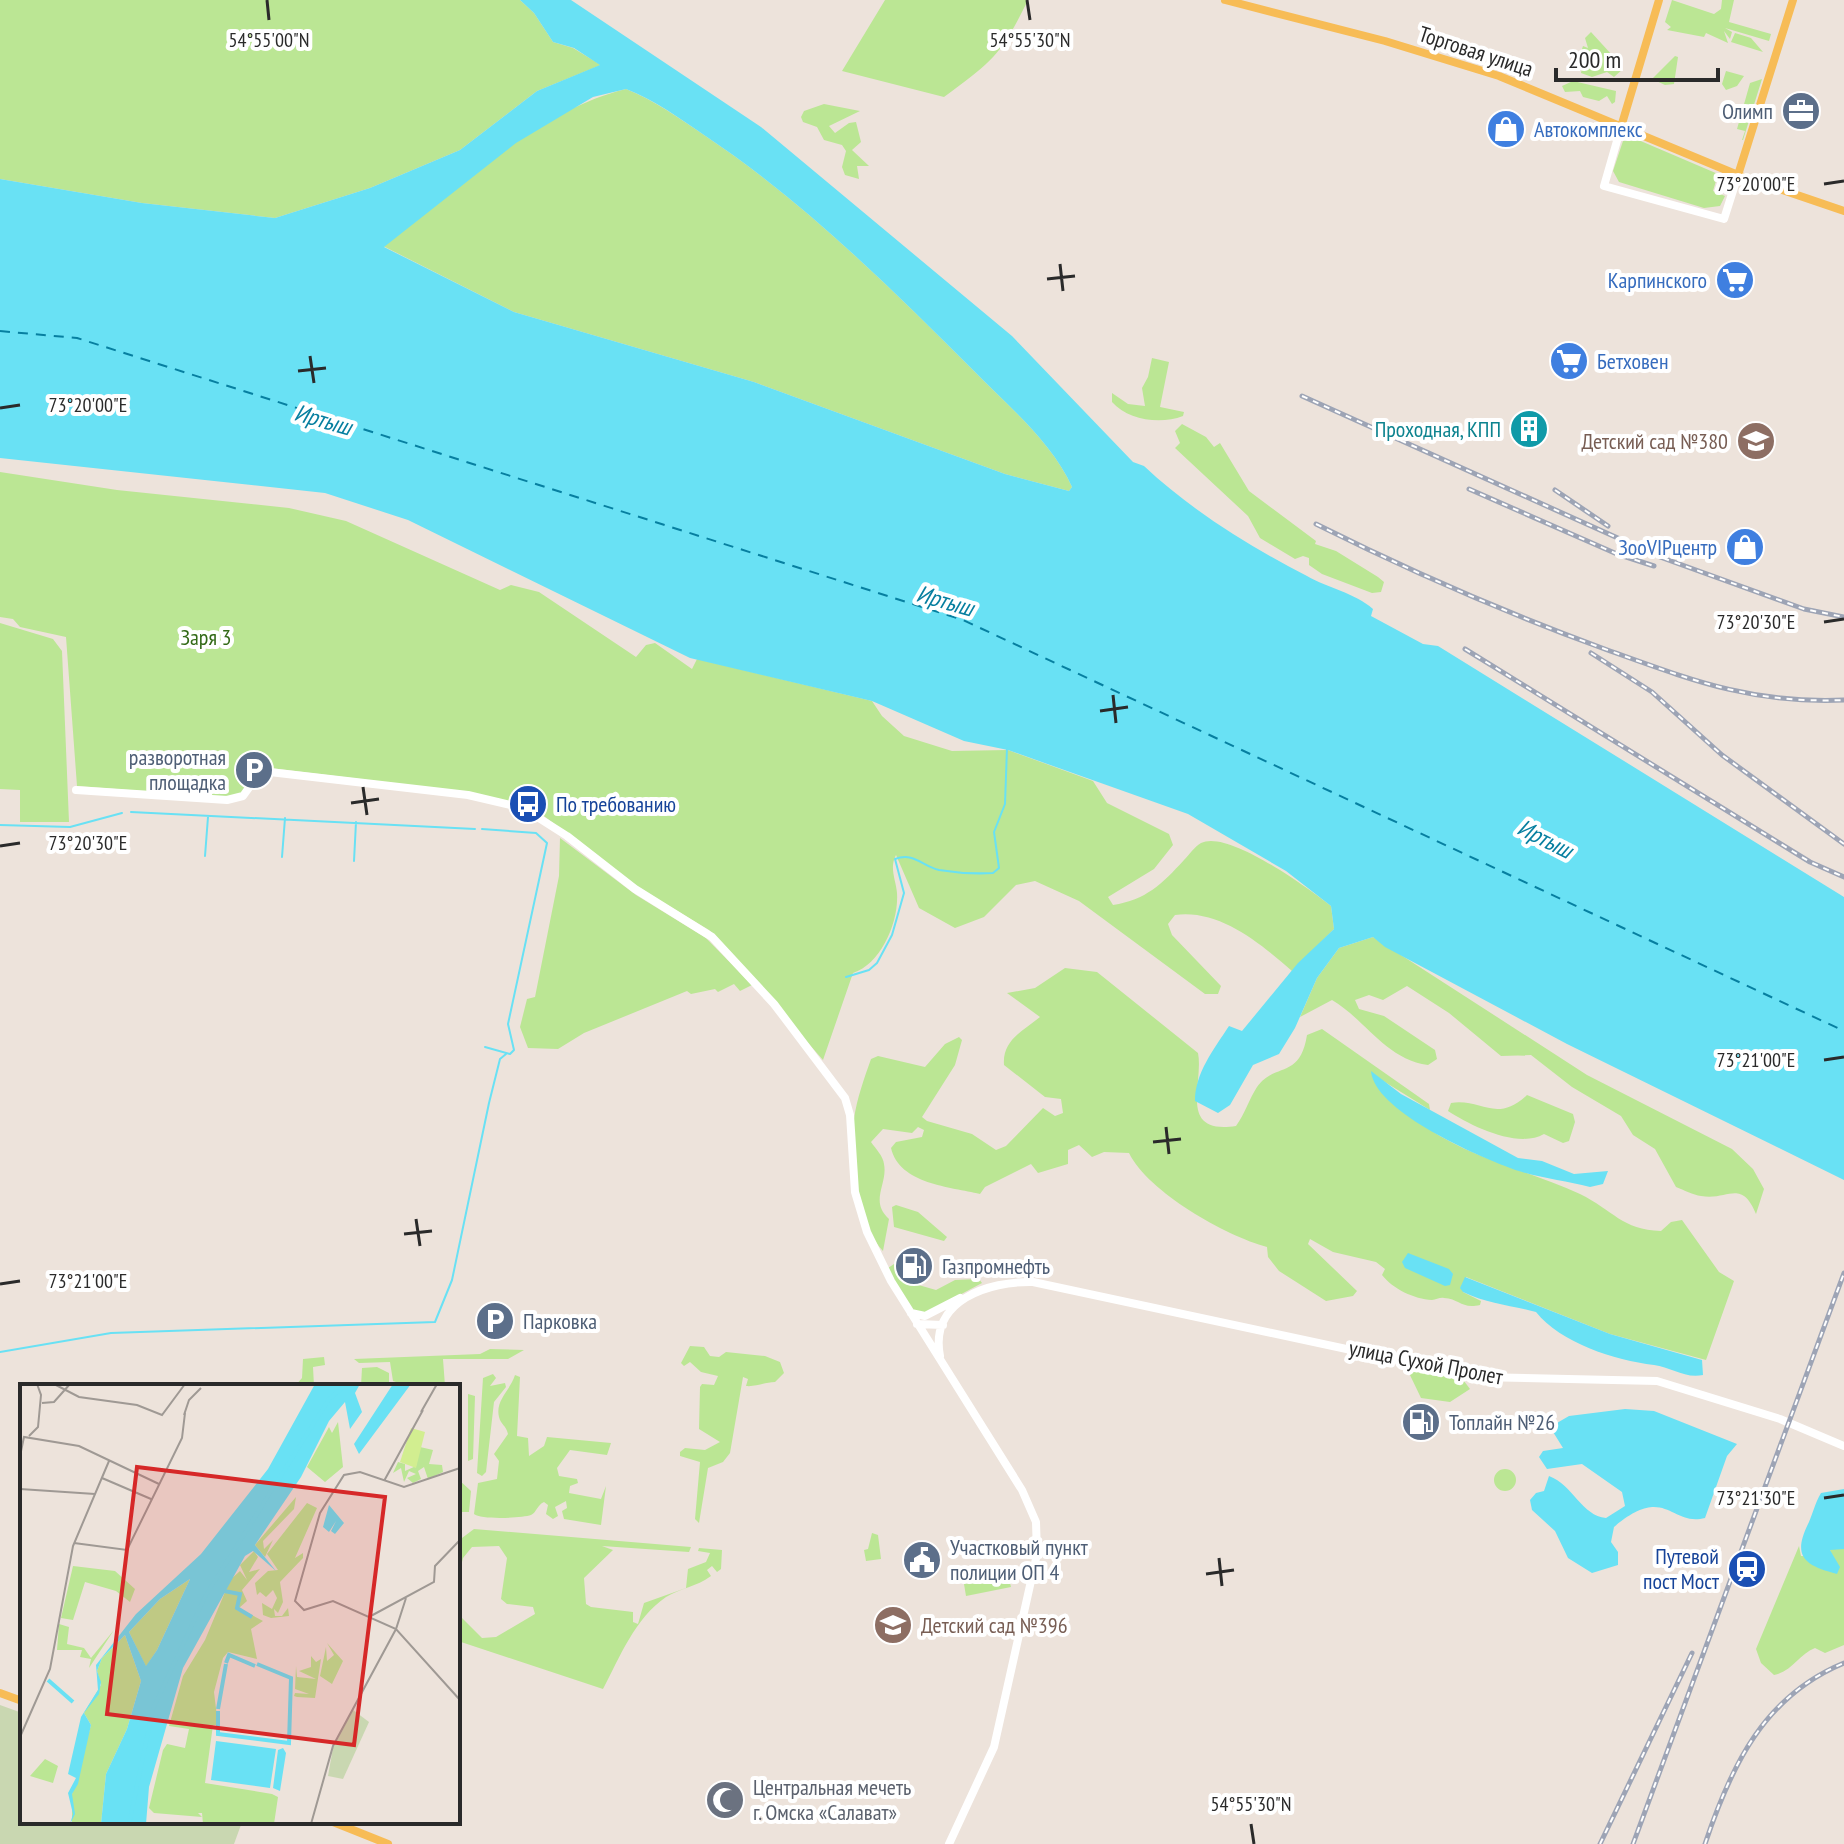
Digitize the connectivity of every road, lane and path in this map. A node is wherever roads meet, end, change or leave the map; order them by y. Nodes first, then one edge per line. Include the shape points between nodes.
1 (1225, 0) edge
2 (1659, 0) edge
3 (1793, 0) edge
4 (1621, 127) junction
5 (1738, 175) junction
6 (1844, 211) edge
7 (76, 790) dead end
8 (968, 1295) junction
9 (909, 1311) junction
10 (917, 1324) junction
11 (943, 1325) junction
12 (942, 1361) junction
13 (1844, 1446) edge
14 (0, 1693) edge
15 (20, 1700) edge
16 (338, 1824) edge
17 (952, 1834) junction
18 (388, 1844) edge
19 (949, 1844) edge
20 (958, 1844) edge

1 - 4 main road, Торговая улица via 1499,76
2 - 4 main road
3 - 5 main road
4 - 5 main road, Торговая улица
4 - 5 street via 1604,186 1724,219
5 - 6 main road, Торговая улица
7 - 9 street via 227,800 243,796 261,771 484,798 523,808 549,822 628,884 712,937 774,1004 845,1098 858,1207 881,1263
8 - 9 street via 925,1316
8 - 11 street
8 - 13 street, улица Сухой Пролет via 1002,1282 1033,1282 1484,1378 1657,1381 1780,1419
9 - 10 street
10 - 11 street
10 - 12 street
11 - 12 street via 938,1344
12 - 17 street via 1022,1490 1036,1522 1037,1540 994,1747
14 - 15 main road
16 - 18 main road
17 - 19 street
17 - 20 street

